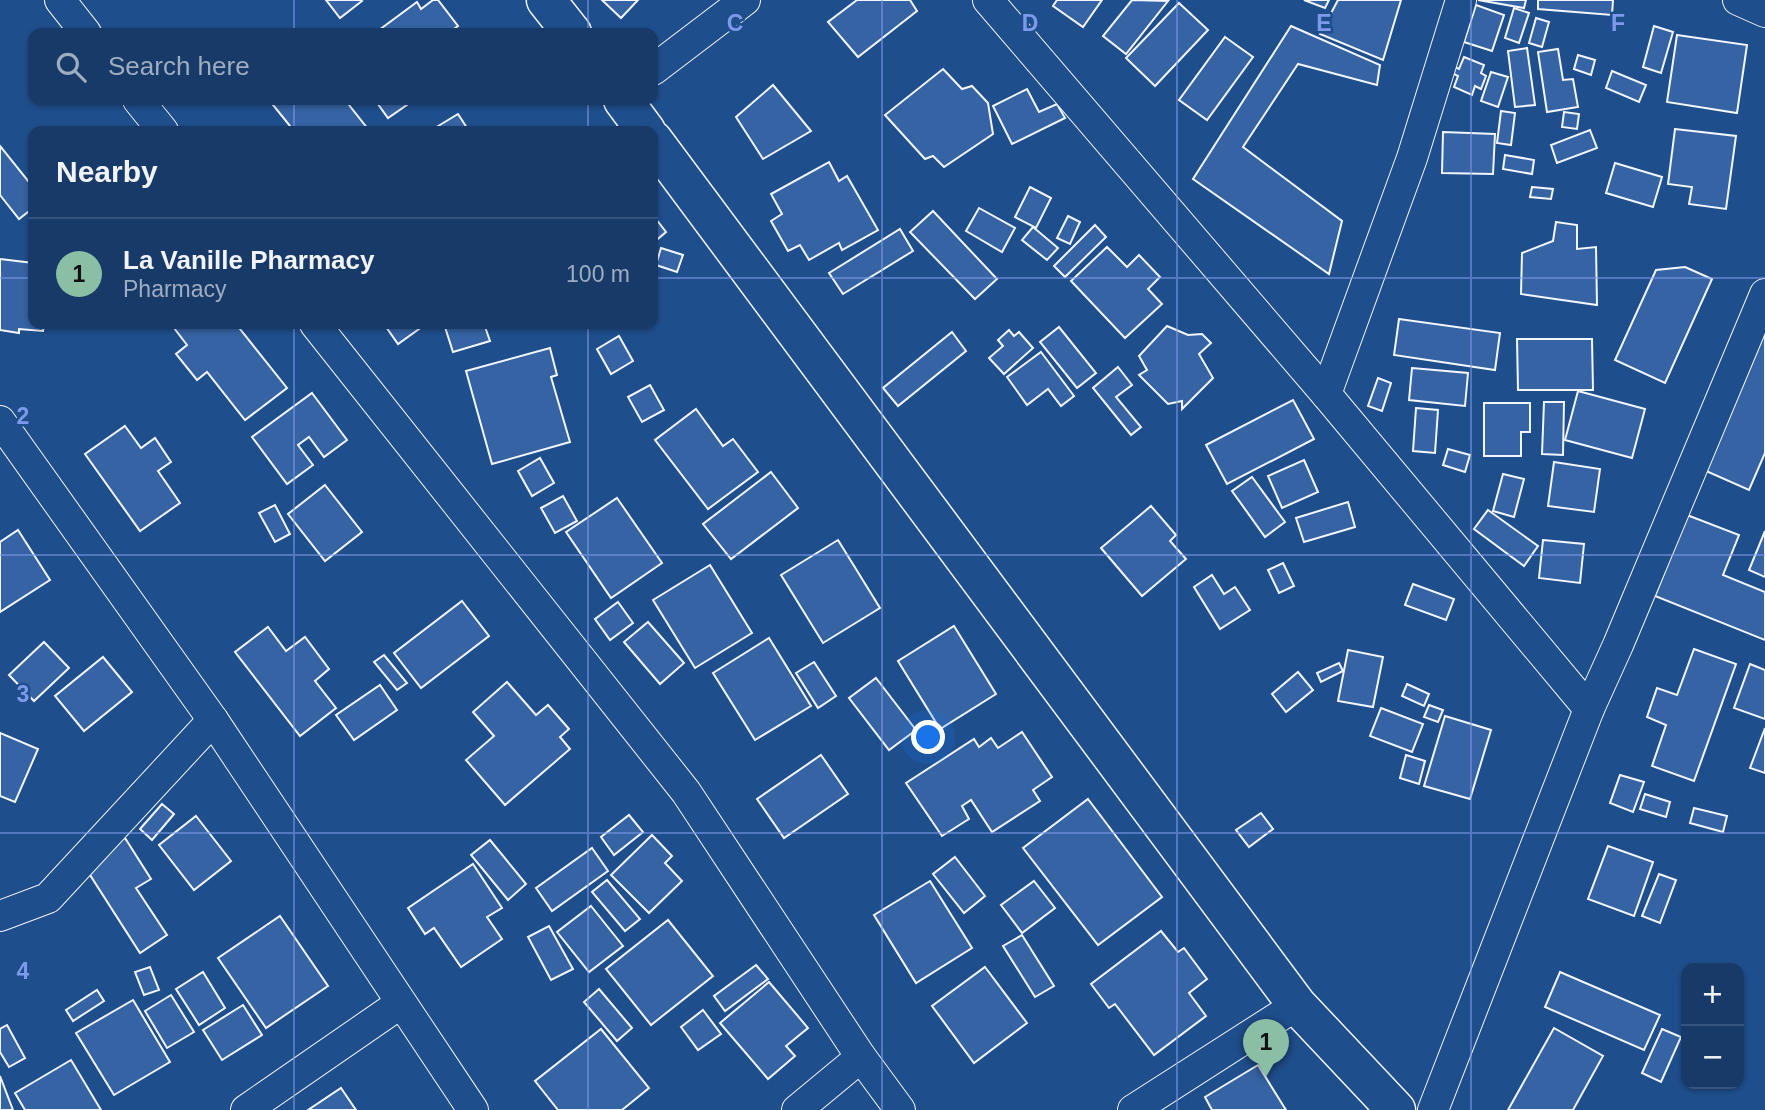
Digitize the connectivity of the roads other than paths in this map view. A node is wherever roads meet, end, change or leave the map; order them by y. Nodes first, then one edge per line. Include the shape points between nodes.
1 (60, 0) edge
2 (546, 0) edge
3 (745, 0) edge
4 (988, 0) edge
5 (1461, 0) edge
6 (1738, 0) edge
7 (1765, 12) edge
8 (82, 28) edge
9 (568, 28) edge
10 (658, 66) edge
11 (142, 105) edge
12 (627, 105) edge
13 (159, 126) edge
14 (642, 126) edge
15 (658, 147) edge
16 (1765, 294) edge
17 (319, 329) edge
18 (1326, 394) junction
19 (0, 421) edge
20 (1589, 709) junction
21 (213, 720) junction
22 (0, 916) edge
23 (401, 1003) junction
24 (1297, 1005) junction
25 (861, 1057) junction
26 (246, 1110) edge
27 (473, 1110) edge
28 (797, 1110) edge
29 (900, 1110) edge
30 (1133, 1110) edge
31 (1396, 1110) edge
32 (1433, 1110) edge

1 - 8 street
2 - 9 street
3 - 10 street
4 - 18 street
5 - 18 street via 1412,158
6 - 7 street
11 - 13 street
12 - 14 street
15 - 24 street
16 - 20 street
17 - 25 street via 686,792
18 - 20 street
19 - 21 street
20 - 32 street
21 - 22 street via 48,898
21 - 23 street
23 - 26 street
23 - 27 street
24 - 30 street
24 - 31 street
25 - 28 street
25 - 29 street

